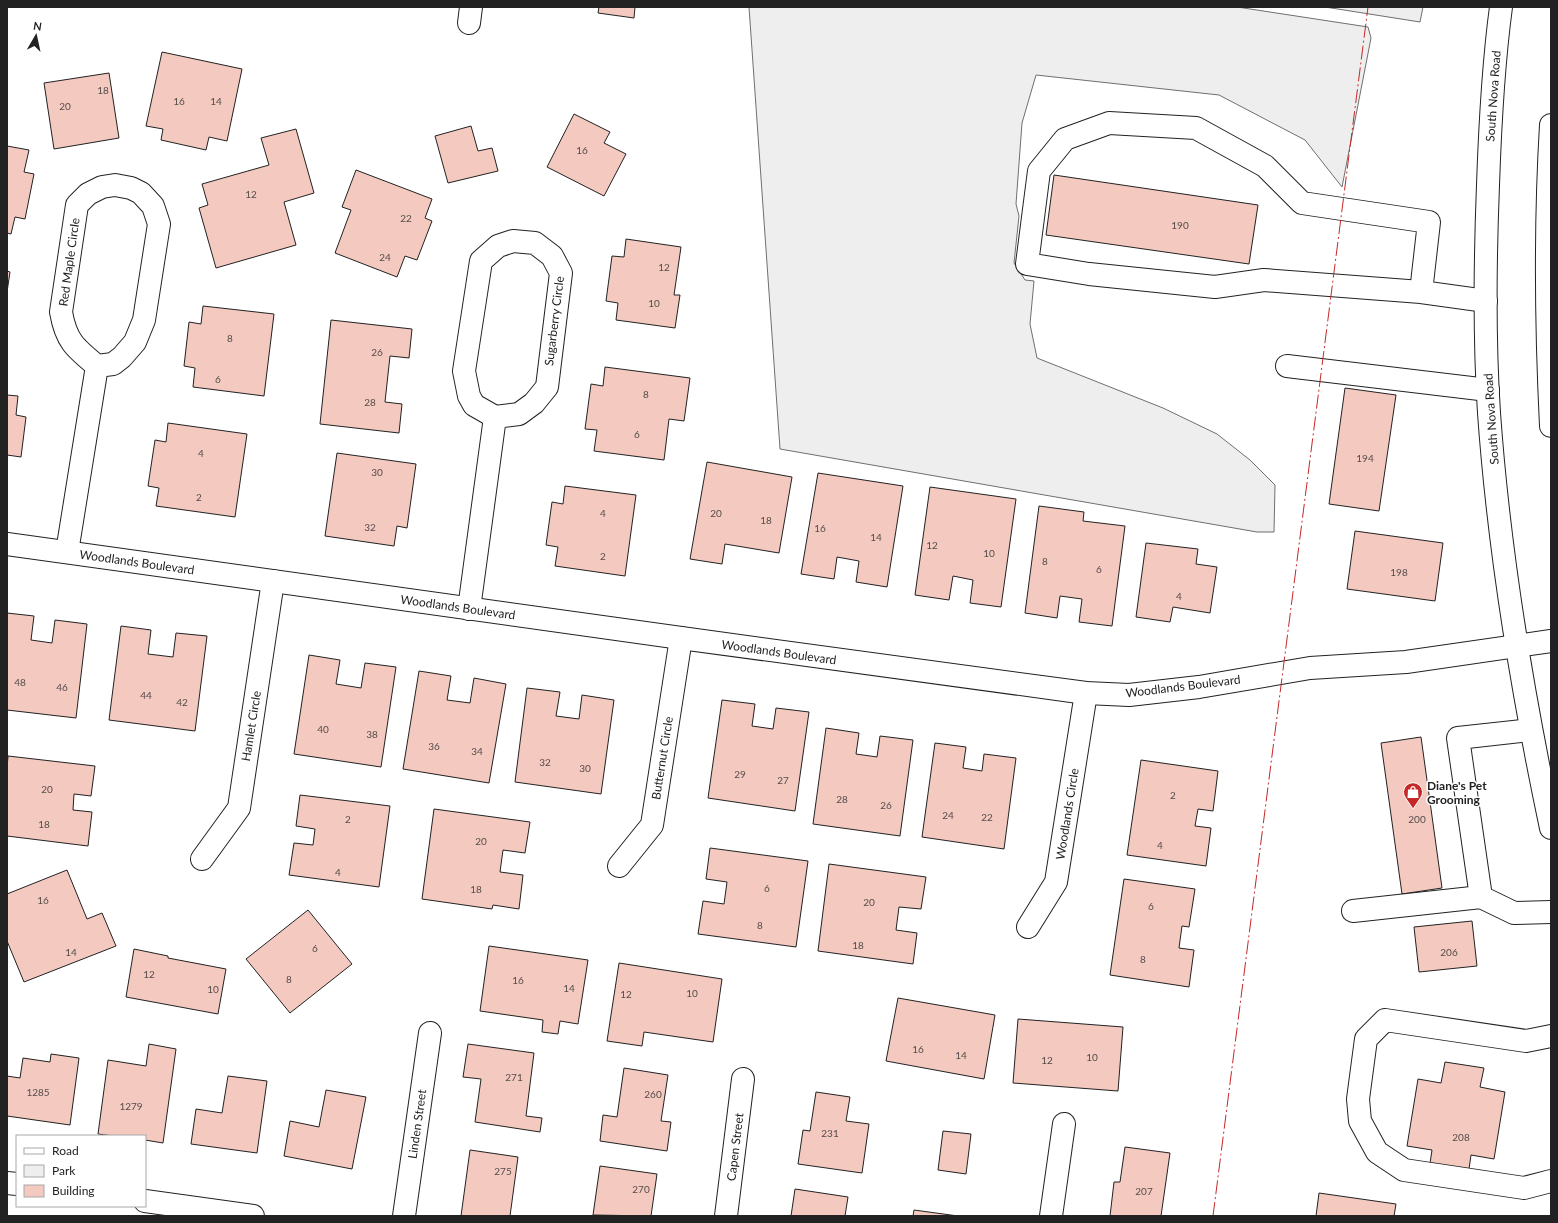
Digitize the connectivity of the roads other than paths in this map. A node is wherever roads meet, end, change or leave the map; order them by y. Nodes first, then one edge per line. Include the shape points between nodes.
1 (1501, 7) edge
2 (1551, 125) edge
3 (1421, 292) junction
4 (1486, 301) junction
5 (97, 366) junction
6 (1287, 366) dead end
7 (1488, 390) junction
8 (495, 417) junction
9 (1551, 426) edge
10 (7, 544) edge
11 (67, 552) junction
12 (273, 581) junction
13 (469, 609) junction
14 (681, 638) junction
15 (1551, 641) edge
16 (1516, 646) junction
17 (1086, 693) junction
18 (1531, 730) junction
19 (1551, 828) edge
20 (202, 859) dead end
21 (619, 866) dead end
22 (1481, 898) junction
23 (1353, 911) dead end
24 (1551, 912) edge
25 (1028, 927) dead end
26 (430, 1033) dead end
27 (1551, 1036) edge
28 (743, 1079) dead end
29 (1064, 1124) dead end
30 (1551, 1181) edge
31 (146, 1201) edge
32 (253, 1216) edge
33 (404, 1216) edge
34 (726, 1216) edge
35 (1051, 1216) edge

1 - 4 street, South Nova Road via 1490,125
2 - 9 street via 1547,272
3 - 3 street via 1429,222 1302,203 1266,166 1196,128 1109,123 1065,139 1039,171 1028,264 1089,274 1215,287 1264,280
3 - 4 street
4 - 7 street, South Nova Road
5 - 5 street, Red Maple Circle via 113,364 135,342 144,320 159,224 154,206 141,193 115,185 102,187 88,194 77,205 61,312 70,340 78,351
5 - 11 street
6 - 7 street
7 - 16 street, South Nova Road via 1497,505
8 - 8 street, Sugarberry Circle via 519,414 534,403 546,386 561,273 552,256 535,243 513,241 498,246 481,261 464,371 468,396 474,405
8 - 13 street
10 - 11 street, Woodlands Boulevard
11 - 12 street, Woodlands Boulevard
12 - 13 street, Woodlands Boulevard
12 - 20 street, Hamlet Circle via 239,808
13 - 14 street, Woodlands Boulevard
14 - 17 street, Woodlands Boulevard
14 - 21 street, Butternut Circle via 652,825
15 - 16 street, Woodlands Boulevard
16 - 17 street, Woodlands Boulevard via 1406,662 1310,668 1200,687 1129,695
16 - 18 street, South Nova Road
17 - 25 street, Woodlands Circle via 1056,882
18 - 19 street, South Nova Road
18 - 22 street via 1458,738
22 - 23 street
22 - 24 street via 1514,913
26 - 33 street, Linden Street
27 - 30 street via 1526,1041 1385,1020 1366,1039 1358,1099 1360,1121 1378,1152 1404,1170 1524,1188
28 - 34 street, Capen Street
29 - 35 street
31 - 32 street

